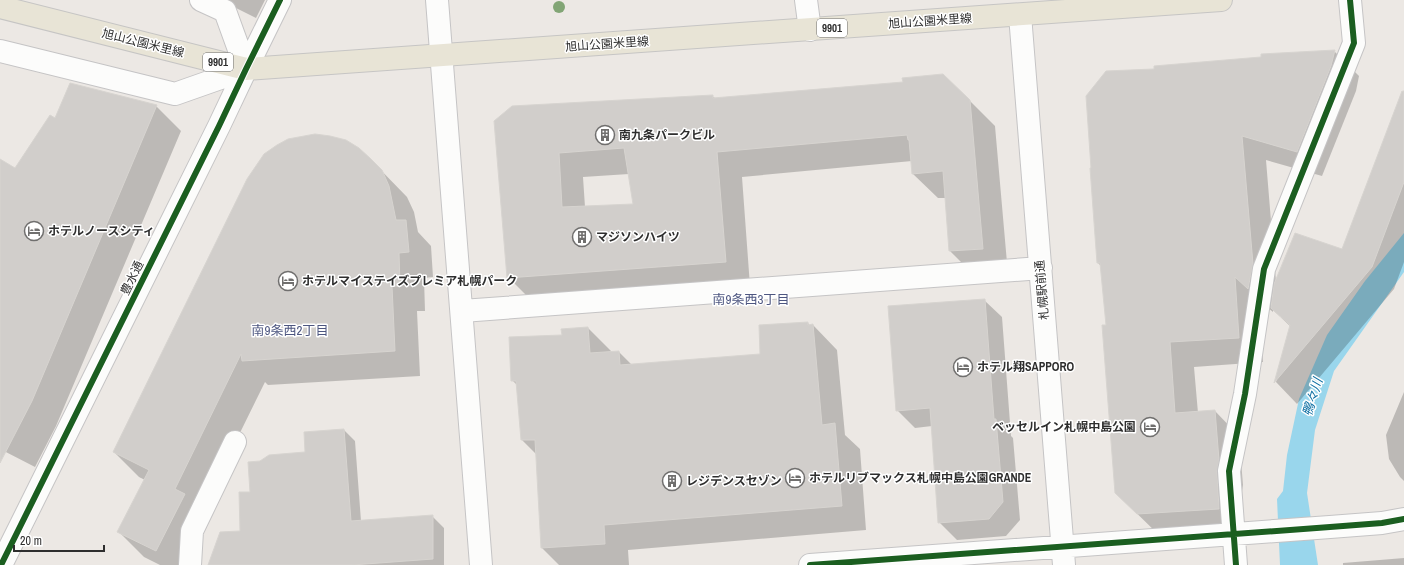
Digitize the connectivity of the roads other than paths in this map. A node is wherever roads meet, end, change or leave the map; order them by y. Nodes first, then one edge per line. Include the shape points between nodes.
1 (201, 0) edge
2 (280, 0) edge
3 (437, 0) edge
4 (806, 0) edge
5 (1221, 0) edge
6 (1350, 0) edge
7 (0, 7) edge
8 (1020, 15) junction
9 (810, 30) junction
10 (0, 51) edge
11 (442, 55) junction
12 (246, 69) junction
13 (1041, 268) junction
14 (462, 311) junction
15 (235, 442) dead end
16 (1404, 519) edge
17 (1234, 534) junction
18 (1064, 556) edge
19 (1, 565) edge
20 (190, 565) edge
21 (481, 565) edge
22 (810, 565) edge
23 (1236, 565) edge

1 - 12 street via 225,12
2 - 12 street, 豊水通
3 - 11 street
4 - 9 street
5 - 8 main road, 旭山公園米里線 / 9901
6 - 17 street via 1354,43 1264,269 1245,394 1229,471
7 - 12 main road, 旭山公園米里線 / 9901
8 - 9 main road, 旭山公園米里線 / 9901
8 - 13 street, 札幌駅前通
9 - 11 main road, 旭山公園米里線 / 9901
10 - 12 street via 175,94
11 - 12 main road, 旭山公園米里線 / 9901
11 - 14 street
12 - 19 street, 豊水通
13 - 14 street
13 - 18 street, 札幌駅前通
14 - 21 street
15 - 20 street via 192,531
16 - 17 street via 1382,523
17 - 18 street
17 - 23 street
18 - 22 street

